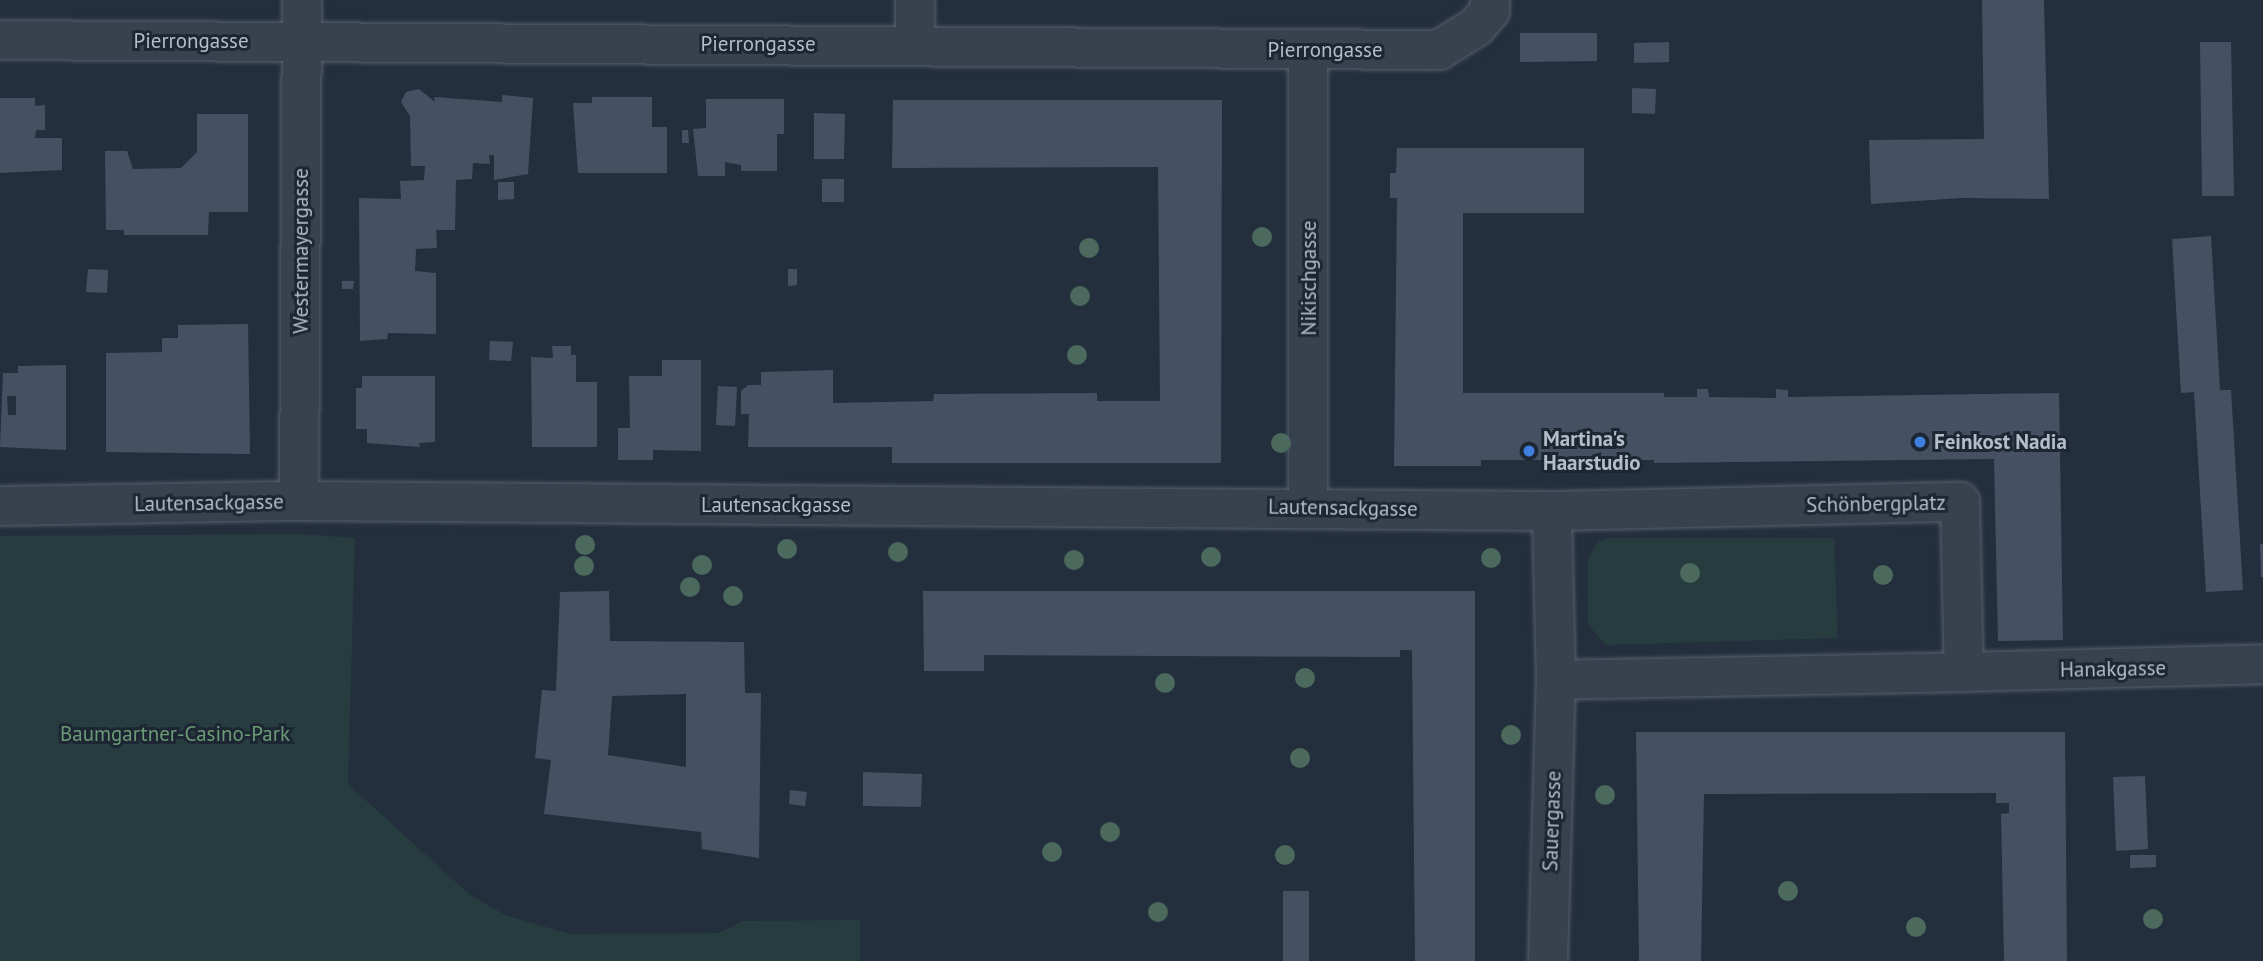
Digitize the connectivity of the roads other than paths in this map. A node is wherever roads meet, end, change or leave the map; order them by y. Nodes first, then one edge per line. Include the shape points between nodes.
1 (302, 0) edge
2 (915, 0) edge
3 (1490, 0) edge
4 (0, 40) edge
5 (302, 42) junction
6 (915, 45) junction
7 (1308, 50) junction
8 (299, 501) junction
9 (0, 506) edge
10 (1308, 507) junction
11 (1552, 511) junction
12 (2263, 664) edge
13 (1964, 672) junction
14 (1556, 680) junction
15 (1548, 961) edge

1 - 5 street, Westermayergasse
2 - 6 street
3 - 7 street, Pierrongasse via 1490,11 1476,27 1439,50
4 - 5 street, Pierrongasse
5 - 6 street, Pierrongasse
5 - 8 street, Westermayergasse
6 - 7 street, Pierrongasse
7 - 10 street, Nikischgasse
8 - 9 street, Lautensackgasse
8 - 10 street, Lautensackgasse
10 - 11 street, Lautensackgasse
11 - 13 street, Schönbergplatz via 1960,502
11 - 14 street
12 - 13 street, Hanakgasse
13 - 14 street
14 - 15 street, Sauergasse

